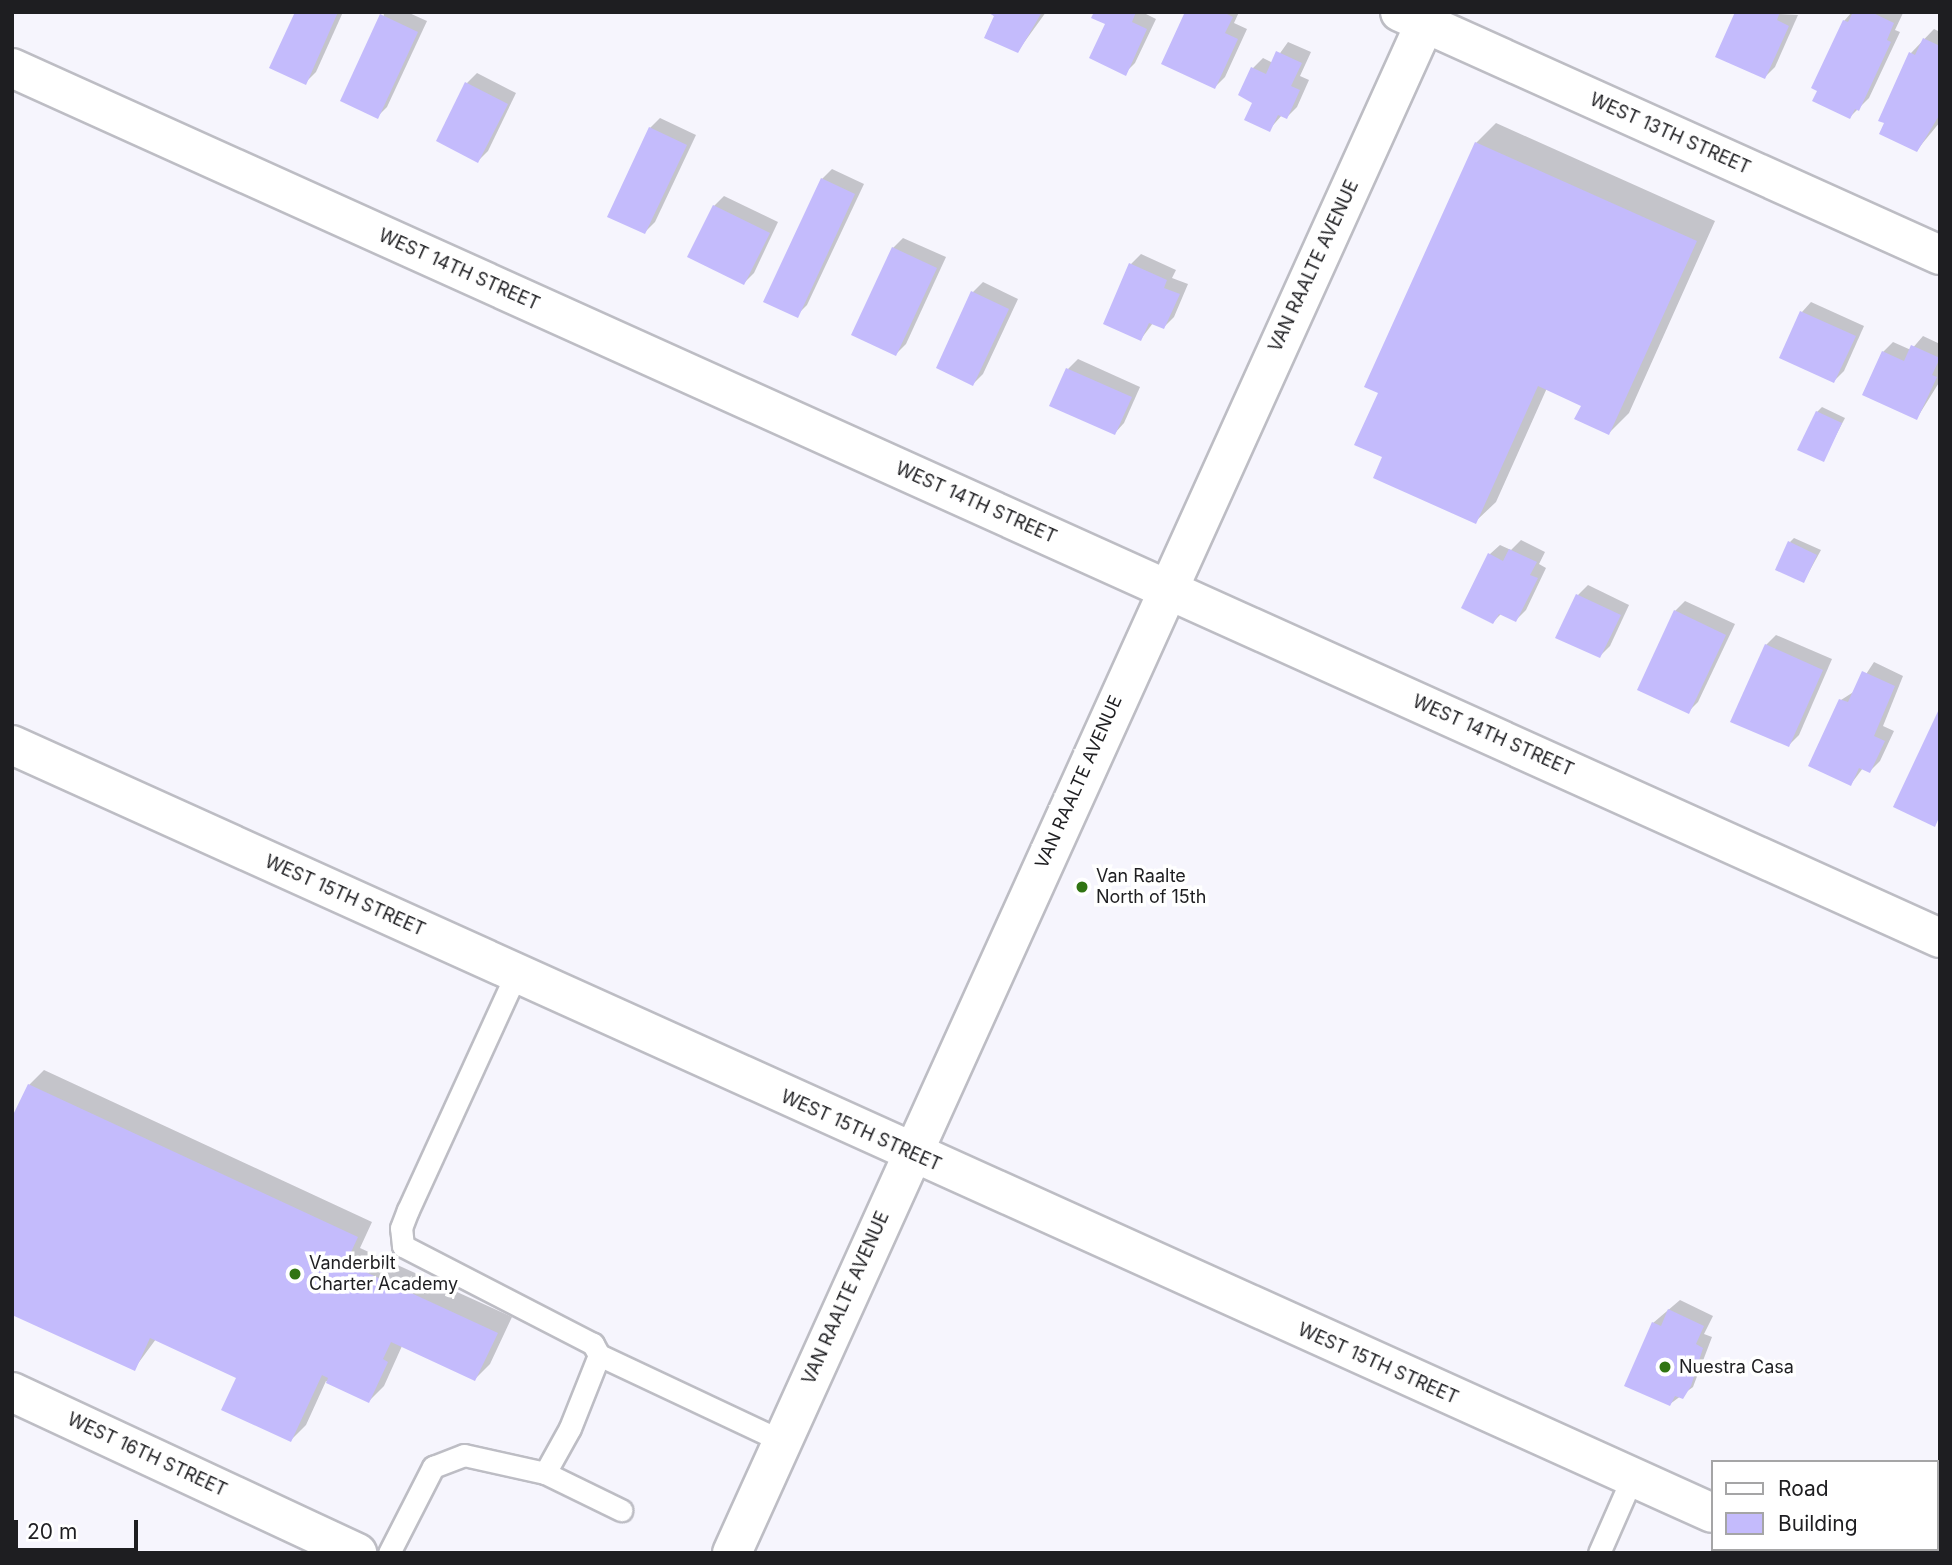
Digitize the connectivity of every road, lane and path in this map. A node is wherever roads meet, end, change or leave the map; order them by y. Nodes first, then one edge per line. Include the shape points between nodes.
1 (1418, 16) edge
2 (12, 68) edge
3 (1940, 255) edge
4 (1167, 589) junction
5 (12, 745) edge
6 (1940, 938) edge
7 (516, 974) junction
8 (911, 1154) junction
9 (599, 1355) junction
10 (12, 1392) edge
11 (782, 1441) junction
12 (545, 1473) junction
13 (1632, 1478) junction
14 (621, 1510) dead end
15 (1710, 1512) edge
16 (357, 1553) edge
17 (389, 1553) edge
18 (732, 1553) edge
19 (1599, 1553) edge

1 - 3 street, WEST 13TH STREET
1 - 4 street, VAN RAALTE AVENUE
2 - 4 street, WEST 14TH STREET
4 - 6 street, WEST 14TH STREET
4 - 8 street, VAN RAALTE AVENUE
5 - 7 street, WEST 15TH STREET
7 - 8 street, WEST 15TH STREET
7 - 9 lane via 408,1210 401,1228 403,1246 593,1344
8 - 11 street, VAN RAALTE AVENUE
8 - 13 street, WEST 15TH STREET
9 - 11 lane
9 - 12 lane via 570,1427
10 - 16 street, WEST 16TH STREET
11 - 18 street, VAN RAALTE AVENUE
12 - 14 lane
12 - 17 lane via 464,1455 433,1467
13 - 15 street, WEST 15TH STREET
13 - 19 lane

